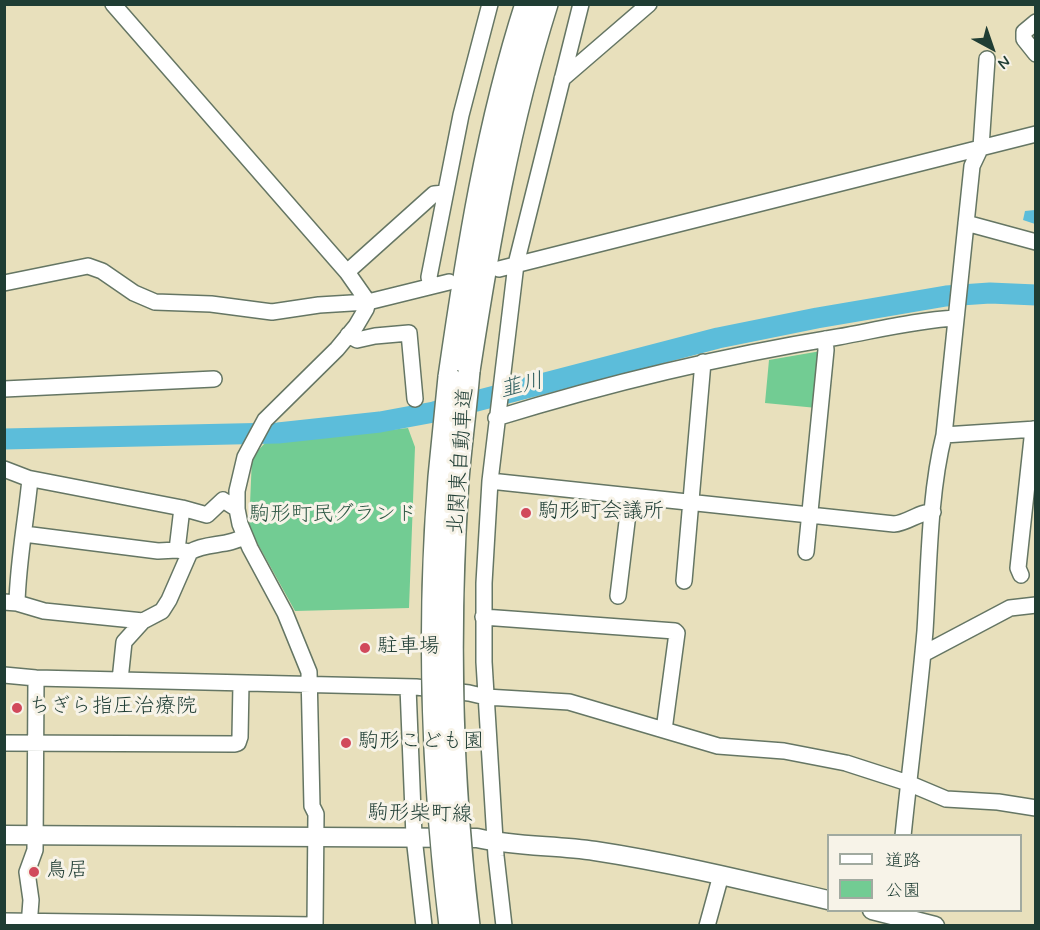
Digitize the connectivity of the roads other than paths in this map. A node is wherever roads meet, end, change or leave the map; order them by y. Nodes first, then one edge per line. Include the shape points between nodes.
1 (113, 4) edge
2 (490, 4) edge
3 (526, 4) edge
4 (547, 4) edge
5 (581, 4) edge
6 (649, 4) edge
7 (1035, 22) edge
8 (1035, 54) edge
9 (987, 59) dead end
10 (562, 79) junction
11 (1035, 134) edge
12 (981, 147) junction
13 (445, 192) junction
14 (966, 223) junction
15 (1035, 242) edge
16 (516, 264) junction
17 (499, 269) dead end
18 (347, 272) junction
19 (448, 282) dead end
20 (4, 283) edge
21 (431, 286) junction
22 (368, 302) junction
23 (956, 315) junction
24 (348, 335) junction
25 (825, 339) junction
26 (703, 362) junction
27 (214, 379) dead end
28 (4, 389) edge
29 (416, 399) dead end
30 (497, 415) junction
31 (1034, 429) edge
32 (944, 435) junction
33 (4, 469) edge
34 (27, 478) junction
35 (490, 481) junction
36 (630, 497) junction
37 (692, 503) junction
38 (182, 508) junction
39 (237, 509) junction
40 (933, 512) junction
41 (811, 515) junction
42 (24, 534) junction
43 (245, 536) junction
44 (183, 551) junction
45 (806, 552) dead end
46 (1021, 575) dead end
47 (684, 581) dead end
48 (618, 596) dead end
49 (11, 602) edge
50 (1035, 605) edge
51 (483, 617) junction
52 (143, 621) junction
53 (923, 654) junction
54 (4, 675) edge
55 (36, 678) junction
56 (120, 680) junction
57 (241, 683) junction
58 (310, 684) junction
59 (408, 687) junction
60 (486, 697) junction
61 (664, 730) junction
62 (4, 743) edge
63 (36, 743) junction
64 (908, 783) junction
65 (1035, 808) edge
66 (903, 834) edge
67 (4, 835) edge
68 (35, 835) junction
69 (315, 836) junction
70 (414, 837) junction
71 (495, 842) junction
72 (720, 875) junction
73 (827, 900) edge
74 (879, 912) edge
75 (897, 917) edge
76 (4, 921) edge
77 (29, 923) edge
78 (168, 925) edge
79 (240, 925) edge
80 (315, 925) edge
81 (424, 926) edge
82 (450, 926) edge
83 (469, 926) edge
84 (504, 926) edge
85 (707, 926) edge
86 (935, 926) edge

1 - 18 street
2 - 13 street
3 - 82 highway, 北関東自動車道, bridge via 496,115 464,269 438,501 434,712
4 - 83 highway, 北関東自動車道, bridge via 516,113 485,267 458,480 453,606 455,745
5 - 10 street
6 - 10 street
7 - 8 street via 1024,32 1024,39
9 - 12 street
10 - 16 street
11 - 12 street
12 - 14 street via 972,166
12 - 16 street
13 - 18 street via 434,194
13 - 21 street via 429,277
14 - 15 street
14 - 23 street
16 - 17 street
16 - 30 street
18 - 22 street
19 - 21 street
20 - 22 street via 88,266 156,302 272,312
21 - 22 street
22 - 24 street
23 - 25 street
23 - 32 street
24 - 29 street via 357,340 409,333
24 - 39 street via 265,420 243,464
25 - 26 street
25 - 41 street
26 - 30 street
26 - 37 street
27 - 28 street
30 - 35 street
31 - 32 street
31 - 46 street via 1018,568
32 - 40 street
33 - 34 street
34 - 38 street
34 - 42 street via 30,479
35 - 36 street
35 - 51 street
36 - 37 street
36 - 48 street
37 - 41 street
37 - 47 street
38 - 39 street via 207,515 224,500
38 - 44 street
39 - 43 street
40 - 41 street via 894,524
40 - 53 street
41 - 45 street
42 - 44 street
42 - 49 street
43 - 44 street via 234,543
43 - 58 street via 285,613
44 - 52 street via 170,600 162,611
49 - 52 street via 44,610
50 - 53 street via 1010,608
51 - 60 street
51 - 61 street via 675,631
52 - 56 street via 124,642
53 - 64 street
54 - 55 street
55 - 56 street
55 - 63 street
56 - 57 street
57 - 58 street
57 - 63 street via 240,737 235,744
58 - 59 street
58 - 69 street
59 - 60 street
59 - 70 street
60 - 61 street via 569,702
60 - 71 street
61 - 64 street via 718,746 826,758
62 - 63 street
63 - 68 street
64 - 65 street via 946,799 998,801
64 - 66 street
67 - 68 main road, 駒形柴町線
68 - 69 main road, 駒形柴町線
68 - 77 street via 34,856 27,872
69 - 70 main road, 駒形柴町線
69 - 80 street
70 - 71 main road, 駒形柴町線
70 - 81 street
71 - 72 main road, 駒形柴町線 via 595,851
71 - 84 street
72 - 73 main road, 駒形柴町線
72 - 85 street
74 - 75 main road
75 - 86 main road
76 - 77 street
77 - 78 street
78 - 79 street
79 - 80 street

